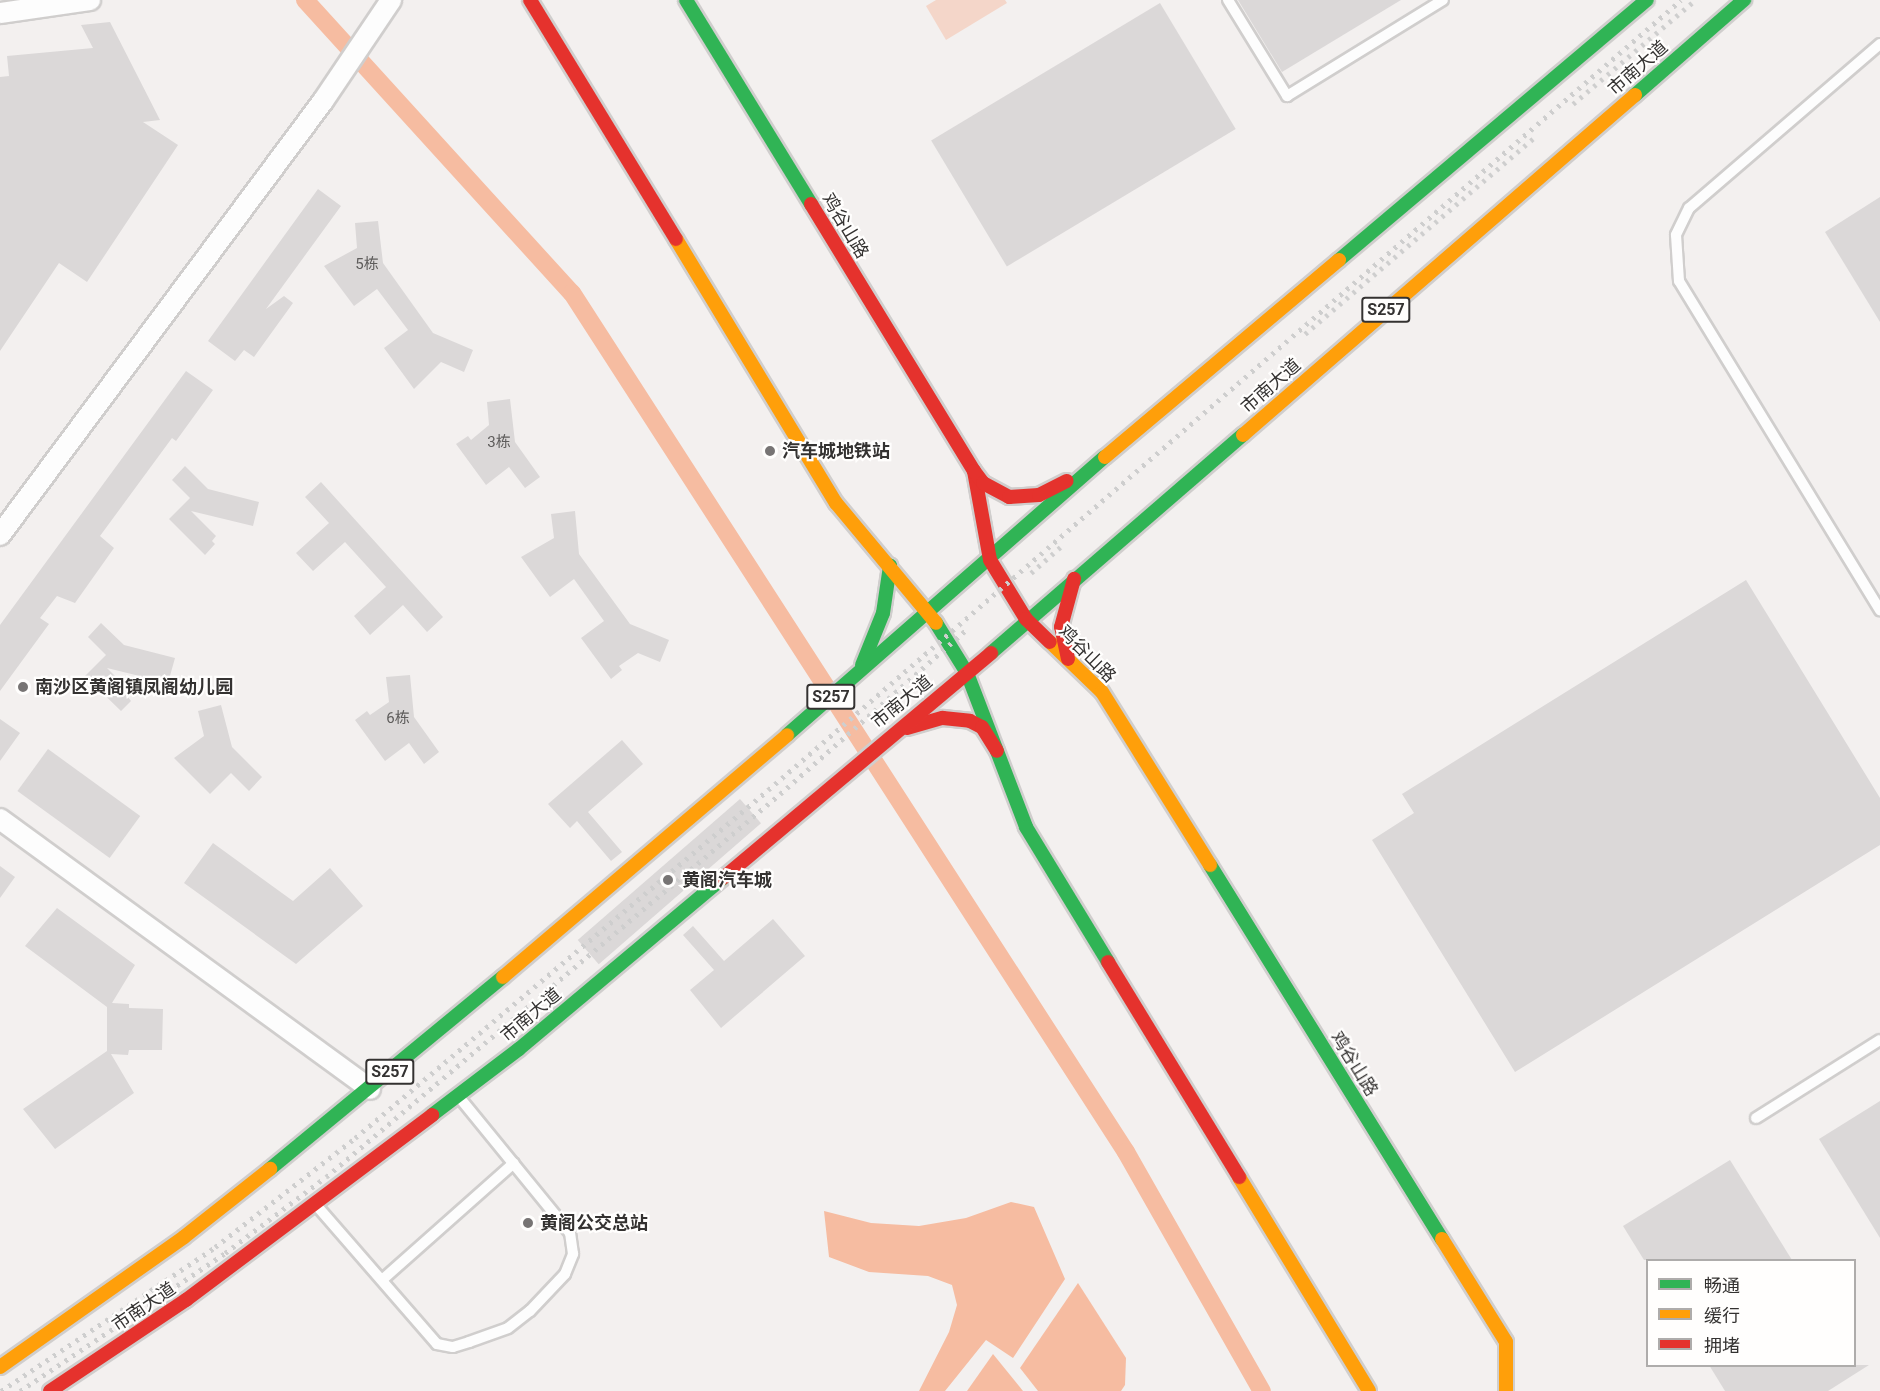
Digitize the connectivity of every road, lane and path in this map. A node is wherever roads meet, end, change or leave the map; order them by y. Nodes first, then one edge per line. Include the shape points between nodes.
1 (90, 0) edge
2 (530, 0) edge
3 (686, 0) edge
4 (1228, 0) edge
5 (1443, 0) edge
6 (1647, 0) edge
7 (1744, 0) edge
8 (389, 3) edge
9 (0, 14) edge
10 (1880, 44) edge
11 (1092, 468) junction
12 (974, 471) junction
13 (0, 535) edge
14 (990, 560) junction
15 (890, 566) junction
16 (1074, 579) junction
17 (1880, 609) edge
18 (930, 614) junction
19 (1026, 619) junction
20 (1068, 659) junction
21 (967, 673) junction
22 (849, 681) junction
23 (888, 736) junction
24 (997, 751) junction
25 (0, 819) edge
26 (1880, 1040) edge
27 (370, 1089) junction
28 (458, 1096) junction
29 (1756, 1118) dead end
30 (514, 1163) junction
31 (315, 1203) junction
32 (382, 1280) junction
33 (0, 1367) edge
34 (50, 1391) edge
35 (1369, 1391) edge
36 (1506, 1391) edge

1 - 9 street
2 - 15 main road via 836,503
3 - 12 main road, 鸡谷山路
4 - 5 lane via 1287,96
6 - 11 main road, 市南大道 / S257
7 - 16 main road, 市南大道 / S257
8 - 13 street via 324,101
10 - 17 lane via 1689,208 1676,235 1679,281
11 - 12 main road via 1039,495 1024,498 996,492
11 - 14 main road, 市南大道 / S257
12 - 14 main road, 鸡谷山路
14 - 18 main road, 市南大道 / S257
14 - 19 main road, 鸡谷山路
15 - 18 main road
15 - 22 main road via 883,613 865,661
16 - 19 main road, 市南大道 / S257
16 - 20 main road via 1062,618
18 - 21 main road
18 - 22 main road, 市南大道 / S257
19 - 20 main road, 鸡谷山路
19 - 21 main road, 市南大道 / S257
20 - 36 main road, 鸡谷山路 via 1102,692 1506,1342
21 - 23 main road, 市南大道 / S257
21 - 24 main road
22 - 27 main road, 市南大道 / S257
23 - 24 main road via 924,721 956,717 982,728
23 - 28 main road, 市南大道 / S257 via 519,1049
24 - 35 main road via 1026,827
25 - 27 street
26 - 29 lane
27 - 33 main road, 市南大道 / S257 via 184,1237
28 - 30 lane
28 - 31 main road, 市南大道 / S257
30 - 32 lane
30 - 32 lane via 570,1233 573,1254 565,1274 542,1301 508,1328 453,1347 437,1344
31 - 32 lane
31 - 34 main road, 市南大道 / S257 via 186,1300

